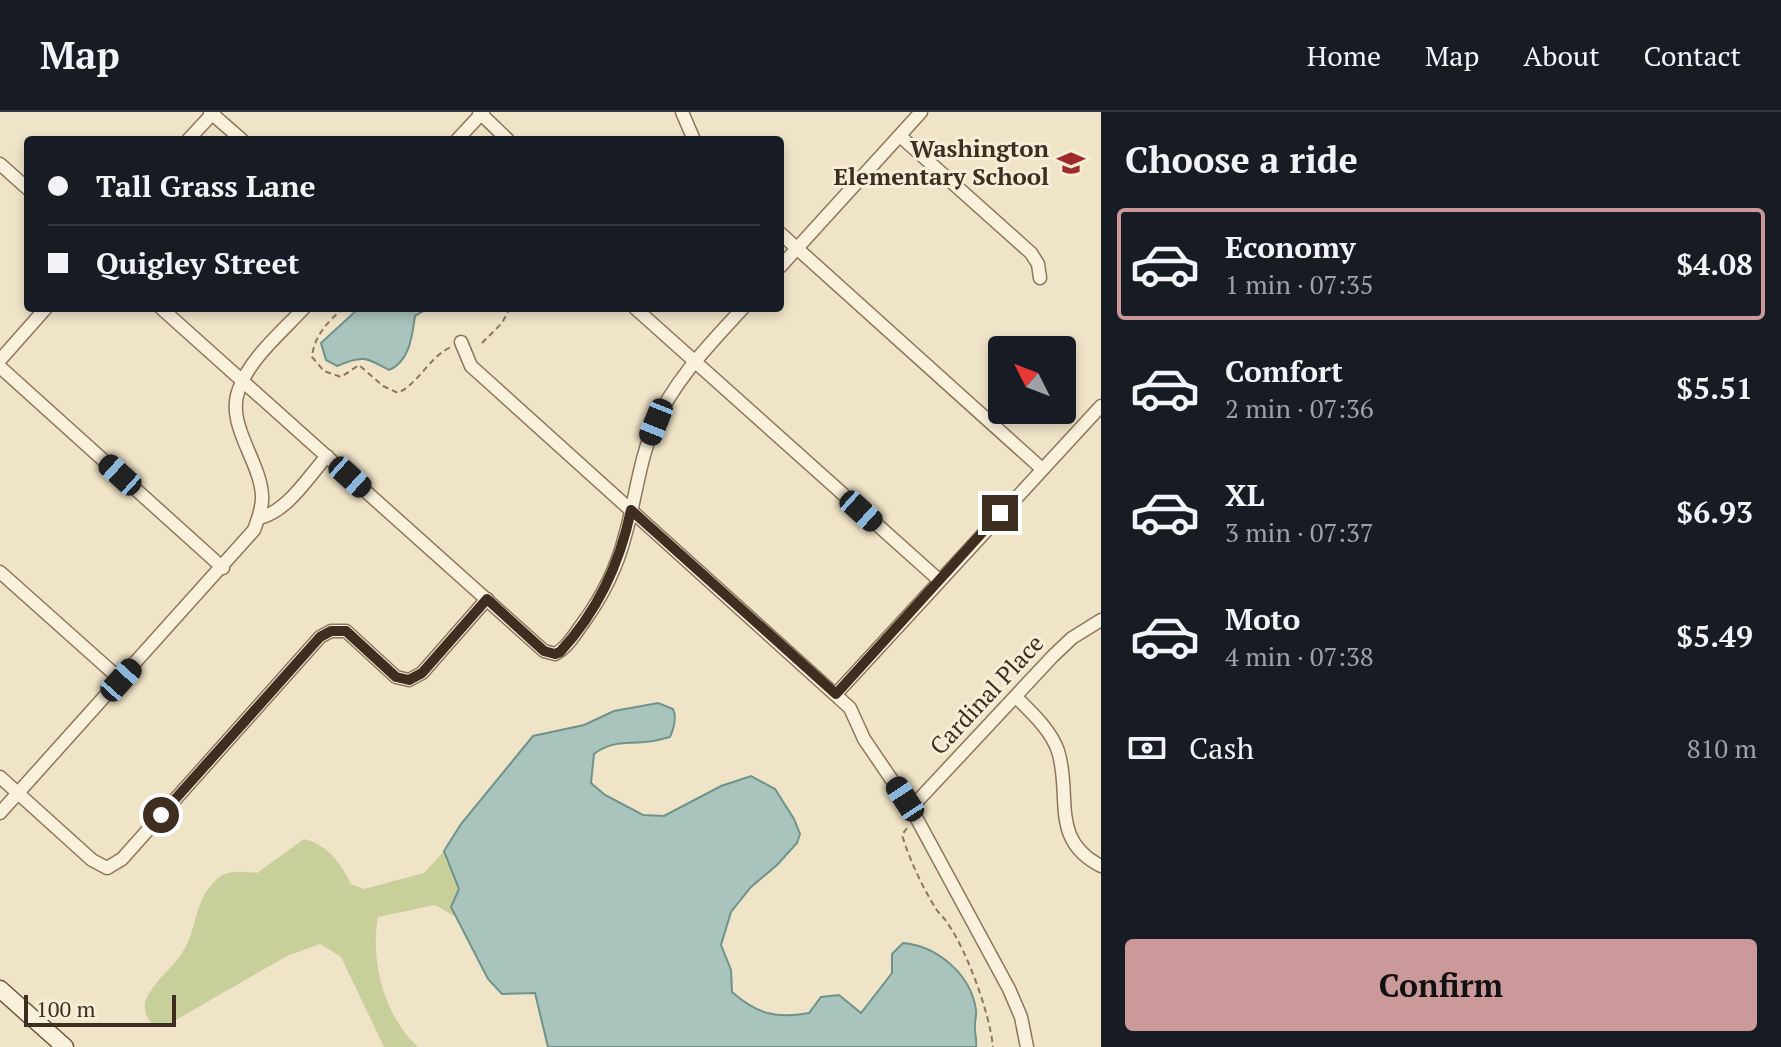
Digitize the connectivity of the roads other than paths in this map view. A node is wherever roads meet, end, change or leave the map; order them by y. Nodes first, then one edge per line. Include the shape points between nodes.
1 (682, 112) edge
2 (921, 112) edge
3 (212, 113) edge
4 (481, 113) edge
5 (192, 136) edge
6 (238, 136) edge
7 (461, 136) edge
8 (504, 136) edge
9 (692, 136) edge
10 (900, 136) junction
11 (0, 164) edge
12 (24, 185) edge
13 (784, 237) edge
14 (797, 248) junction
15 (784, 263) edge
16 (1040, 278) dead end
17 (42, 312) edge
18 (165, 312) edge
19 (300, 312) edge
20 (639, 312) edge
21 (739, 312) edge
22 (461, 342) road end
23 (0, 360) edge
24 (694, 362) junction
25 (0, 367) edge
26 (242, 381) junction
27 (1101, 406) edge
28 (327, 456) junction
29 (1041, 468) junction
30 (631, 510) junction
31 (259, 518) junction
32 (223, 568) junction
33 (0, 572) edge
34 (939, 580) junction
35 (487, 599) junction
36 (1101, 620) edge
37 (121, 680) junction
38 (836, 694) junction
39 (1016, 697) junction
40 (0, 777) edge
41 (18, 794) junction
42 (911, 808) junction
43 (0, 813) edge
44 (1101, 866) edge
45 (0, 989) edge
46 (65, 1047) edge
47 (1027, 1047) edge

1 - 9 street
2 - 10 street
3 - 5 street
3 - 6 street
4 - 7 street
4 - 8 street
10 - 14 street
10 - 16 street via 1031,253
11 - 12 street
13 - 14 street
14 - 15 street
14 - 29 street
17 - 23 street
18 - 26 street
19 - 26 street
20 - 24 street
21 - 24 street
22 - 30 street via 471,366
24 - 30 street via 656,422
24 - 34 street
25 - 32 street
26 - 28 street
26 - 31 street via 235,408 258,474
27 - 29 street
28 - 31 street via 288,500
28 - 35 street
29 - 34 street
30 - 35 street via 605,588 571,640 555,654 544,651
30 - 38 street
31 - 32 street
32 - 37 street
33 - 37 street
34 - 38 street
35 - 41 street via 422,673 409,680 396,677 346,631 320,637 122,859 107,868
36 - 39 street, Cardinal Place via 1072,638
37 - 41 street
38 - 42 street via 850,708 864,739
39 - 42 street, Cardinal Place
39 - 44 street via 1059,753 1068,834 1079,851
40 - 41 street
41 - 43 street
42 - 47 street via 1009,989
45 - 46 main road

